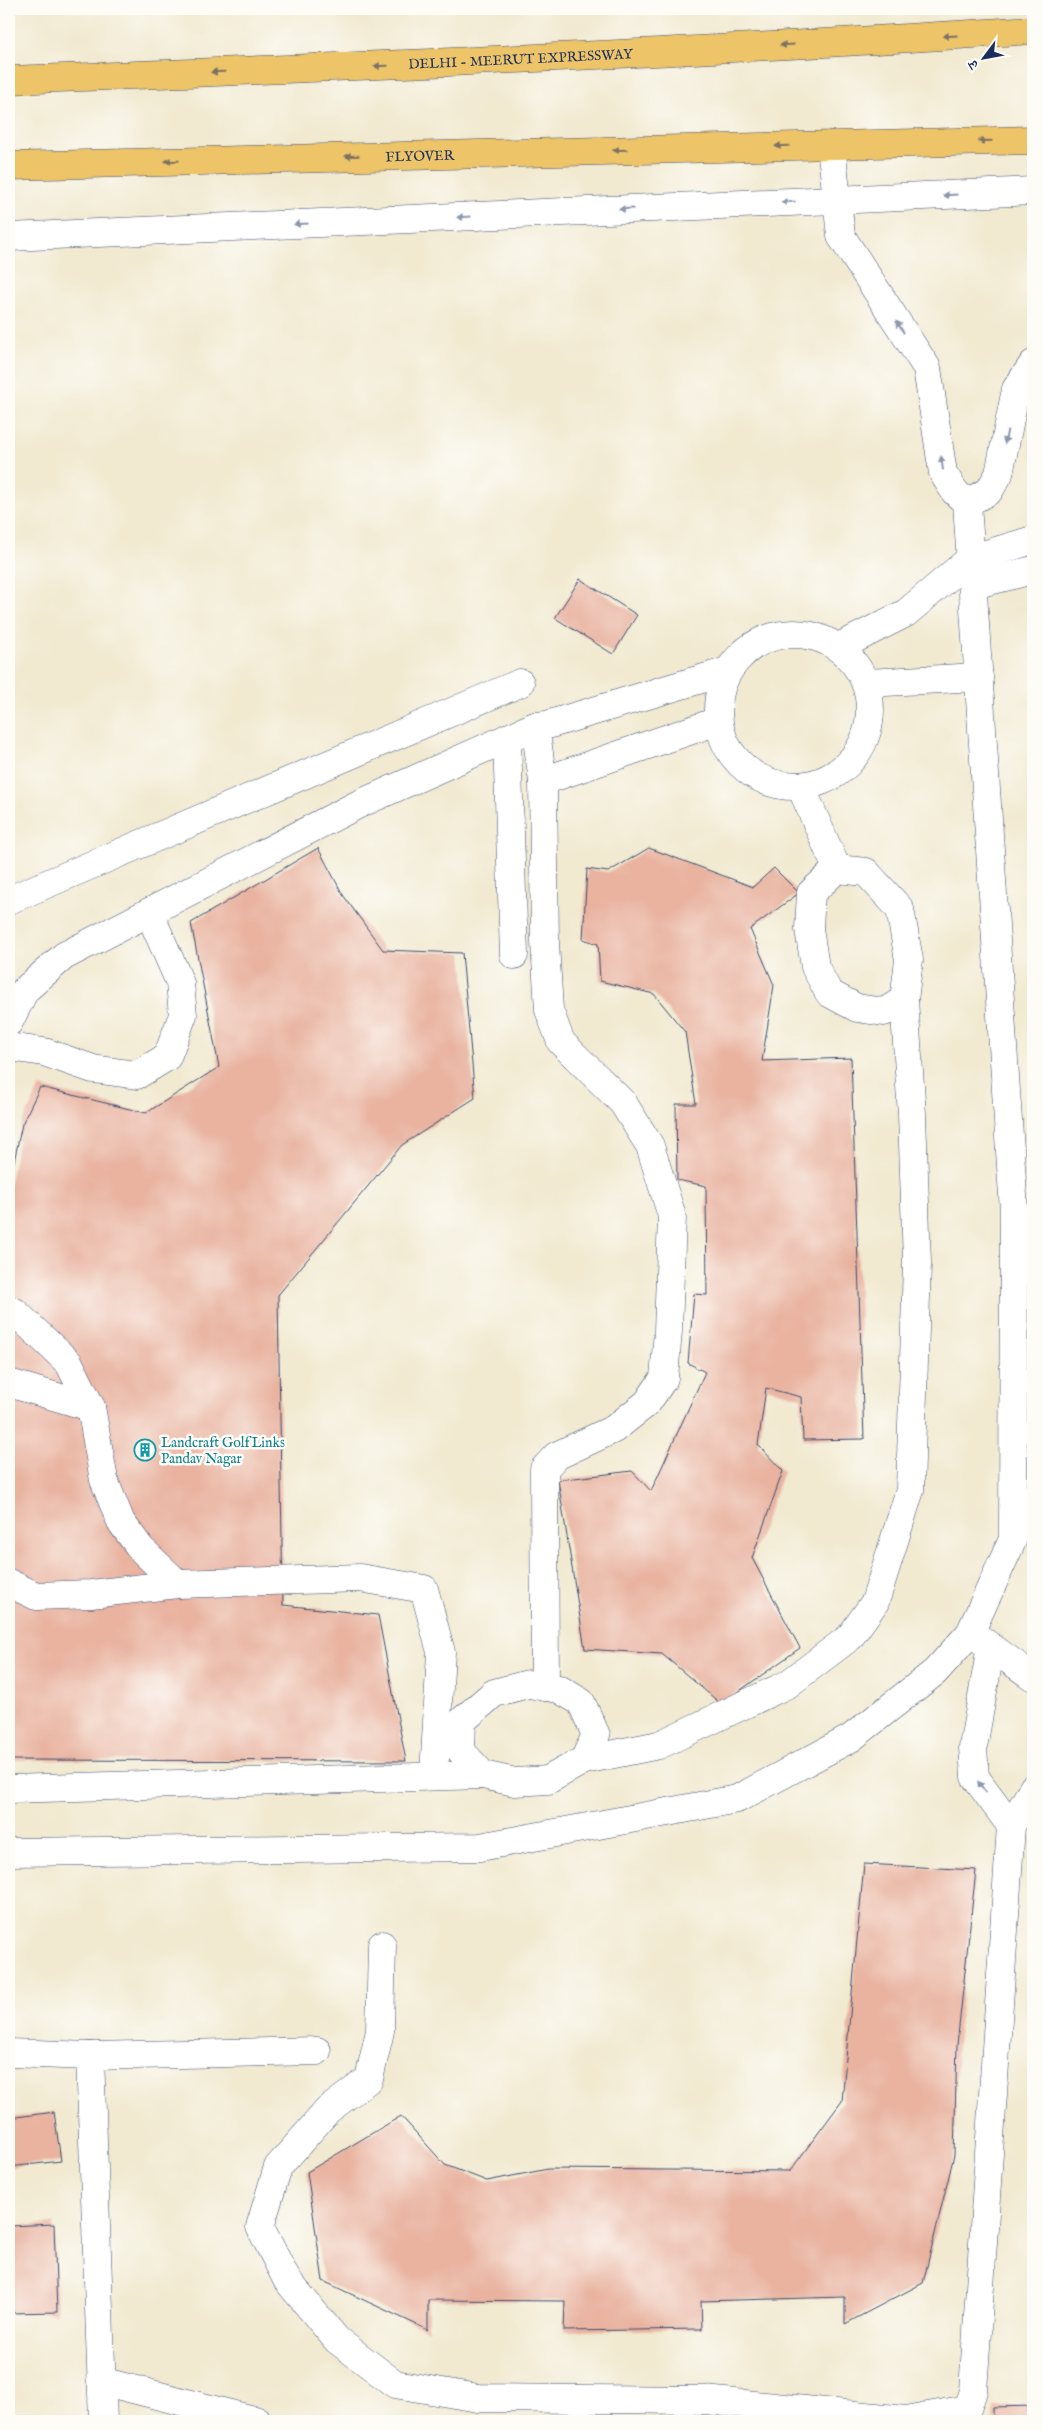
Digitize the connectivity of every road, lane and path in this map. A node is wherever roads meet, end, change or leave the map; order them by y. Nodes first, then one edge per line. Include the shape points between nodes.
1 (1033, 30) edge
2 (9, 80) edge
3 (1033, 140) edge
4 (831, 145) junction
5 (9, 166) edge
6 (1033, 191) edge
7 (837, 200) junction
8 (9, 237) edge
9 (1033, 364) edge
10 (967, 503) junction
11 (1033, 540) edge
12 (970, 558) junction
13 (1033, 570) edge
14 (973, 586) junction
15 (839, 647) junction
16 (728, 671) junction
17 (979, 677) junction
18 (520, 683) dead end
19 (866, 683) junction
20 (718, 721) junction
21 (535, 726) junction
22 (507, 738) junction
23 (543, 782) junction
24 (801, 787) junction
25 (837, 869) junction
26 (9, 900) edge
27 (149, 912) junction
28 (514, 955) dead end
29 (9, 978) edge
30 (38, 979) junction
31 (904, 1000) junction
32 (9, 1022) edge
33 (9, 1047) edge
34 (9, 1310) edge
35 (9, 1384) edge
36 (91, 1407) junction
37 (9, 1583) edge
38 (178, 1584) junction
39 (981, 1640) junction
40 (1033, 1677) edge
41 (546, 1687) junction
42 (584, 1760) junction
43 (483, 1774) junction
44 (434, 1775) junction
45 (1033, 1788) edge
46 (9, 1789) edge
47 (1012, 1826) junction
48 (9, 1852) edge
49 (382, 1945) dead end
50 (317, 2051) dead end
51 (9, 2053) edge
52 (90, 2056) junction
53 (101, 2381) junction
54 (102, 2421) edge
55 (258, 2421) edge

1 -> 2 highway, DELHI - MEERUT EXPRESSWAY via 411,65
3 -> 4 highway, FLYOVER
4 -> 5 highway, FLYOVER
4 - 7 street
6 -> 7 street
7 -> 8 street
10 -> 7 street via 943,473 927,368 841,236
9 -> 10 street via 1016,389 999,474 989,491
10 - 12 street
11 - 12 street
12 - 14 street
12 - 15 street via 906,613
13 - 14 street
14 - 17 street
15 - 16 street via 816,636 790,632 766,638 744,651
15 - 19 street via 858,666
16 - 20 street via 719,695
16 - 21 street
17 - 19 street
17 - 39 street via 1014,1211 1013,1539
18 - 26 street
19 - 24 street via 871,717 865,742 849,764 827,780
20 - 23 street
20 - 24 street via 725,743 738,762 750,772 779,785
21 - 22 street
21 - 23 street
22 - 27 street via 357,804
22 - 28 street
23 - 41 street via 548,1010 561,1042 623,1103 650,1146 672,1216 664,1378 647,1403 614,1429 556,1456 544,1469
24 - 25 street
25 - 31 street via 866,872 900,909 909,960
25 - 31 street via 811,892 809,929 815,967 829,993 856,1008 884,1012
27 - 30 street via 64,956
27 - 33 street via 180,983 183,1015 167,1058 137,1075 93,1068 44,1052
29 - 30 street
30 - 32 street via 25,990
31 - 42 street via 917,1264 910,1490 874,1602 850,1637 788,1684 659,1745
34 - 36 street via 69,1363
35 - 36 street
36 - 38 street via 104,1480 121,1522 141,1549
37 - 38 street via 36,1596 91,1594
38 - 44 street via 360,1578 424,1589 441,1652
39 - 40 street
47 -> 39 street via 975,1778 973,1747
39 - 48 street via 851,1738 737,1800 480,1847
41 - 42 street via 559,1689 581,1702 596,1735
41 - 43 street via 528,1684 494,1693 462,1721 461,1751
42 - 43 street via 548,1780 514,1782
43 - 44 street
44 - 46 street
45 - 47 street
47 - 49 street via 972,2391 967,2409 906,2420 705,2400 478,2398 395,2384 337,2340 287,2280 260,2227 278,2167 328,2110 369,2079 380,2031
50 - 52 street
51 - 52 street
52 - 53 street
53 - 54 street
53 - 55 street

